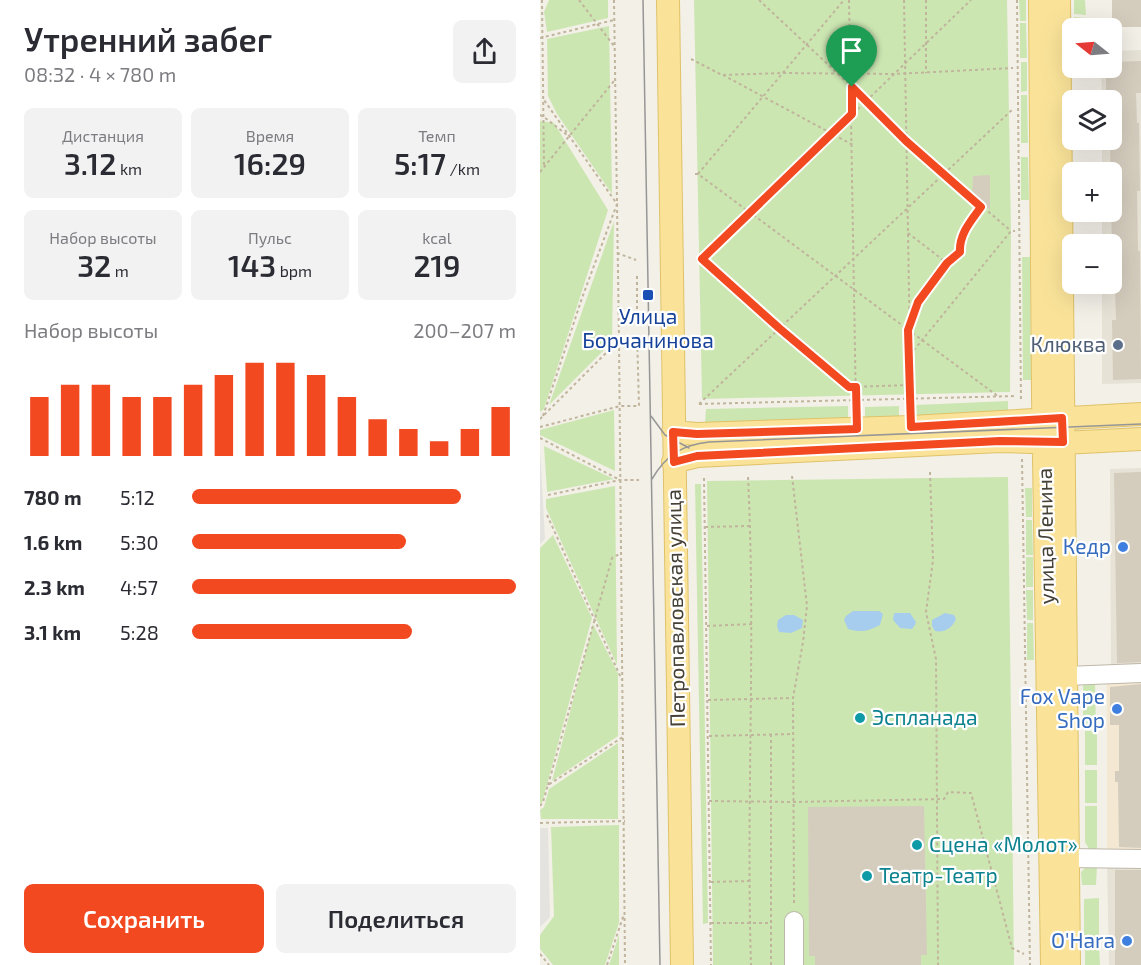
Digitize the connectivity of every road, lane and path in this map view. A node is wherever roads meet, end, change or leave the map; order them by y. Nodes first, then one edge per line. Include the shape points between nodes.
1 (543, 0) edge
2 (579, 0) edge
3 (614, 0) edge
4 (668, 0) edge
5 (759, 0) edge
6 (844, 0) edge
7 (849, 0) edge
8 (904, 0) edge
9 (926, 0) edge
10 (971, 0) edge
11 (1017, 0) edge
12 (1040, 0) edge
13 (1059, 0) edge
14 (614, 20) junction
15 (597, 24) junction
16 (541, 37) edge
17 (927, 43) junction
18 (807, 44) junction
19 (614, 46) junction
20 (691, 59) dead end
21 (905, 64) junction
22 (1013, 68) dead end
23 (783, 73) junction
24 (926, 73) junction
25 (837, 74) junction
26 (851, 74) junction
27 (894, 74) junction
28 (905, 74) junction
29 (722, 75) junction
30 (615, 81) junction
31 (852, 87) junction
32 (763, 97) junction
33 (544, 100) junction
34 (866, 101) junction
35 (1013, 109) dead end
36 (852, 114) junction
37 (540, 115) edge
38 (544, 117) junction
39 (832, 134) junction
40 (569, 136) junction
41 (906, 141) junction
42 (853, 145) junction
43 (544, 167) junction
44 (540, 172) edge
45 (944, 174) junction
46 (617, 204) junction
47 (981, 207) junction
48 (908, 210) junction
49 (750, 213) junction
50 (908, 233) junction
51 (617, 253) junction
52 (702, 259) junction
53 (854, 259) junction
54 (636, 260) dead end
55 (696, 260) dead end
56 (947, 263) junction
57 (637, 276) dead end
58 (835, 276) junction
59 (855, 290) junction
60 (637, 310) dead end
61 (779, 328) junction
62 (908, 330) junction
63 (637, 334) dead end
64 (620, 340) junction
65 (637, 340) junction
66 (922, 340) junction
67 (910, 355) junction
68 (910, 386) junction
69 (856, 387) junction
70 (1021, 395) dead end
71 (1016, 396) dead end
72 (999, 397) junction
73 (911, 398) junction
74 (856, 400) junction
75 (620, 406) junction
76 (1141, 414) edge
77 (542, 417) edge
78 (540, 427) edge
79 (911, 427) junction
80 (857, 429) junction
81 (1053, 430) junction
82 (673, 432) junction
83 (540, 438) edge
84 (1141, 439) edge
85 (1022, 455) dead end
86 (674, 462) junction
87 (930, 472) dead end
88 (792, 476) dead end
89 (748, 477) dead end
90 (704, 478) dead end
91 (620, 480) junction
92 (639, 480) dead end
93 (548, 495) dead end
94 (547, 515) dead end
95 (749, 526) junction
96 (705, 527) junction
97 (621, 553) junction
98 (594, 618) junction
99 (753, 624) junction
100 (707, 626) junction
101 (1141, 673) edge
102 (1066, 676) junction
103 (623, 682) junction
104 (793, 698) junction
105 (753, 699) junction
106 (708, 700) junction
107 (771, 734) junction
108 (793, 734) junction
109 (752, 735) junction
110 (709, 736) junction
111 (623, 737) junction
112 (548, 785) junction
113 (936, 799) junction
114 (709, 801) junction
115 (751, 801) junction
116 (771, 802) junction
117 (793, 802) junction
118 (540, 806) edge
119 (625, 821) junction
120 (540, 823) edge
121 (1069, 858) junction
122 (1141, 859) edge
123 (749, 881) junction
124 (711, 882) junction
125 (625, 911) junction
126 (794, 921) joint
127 (711, 923) junction
128 (750, 923) junction
129 (770, 923) junction
130 (540, 954) edge
131 (1024, 954) dead end
132 (549, 965) edge
133 (607, 965) edge
134 (625, 965) edge
135 (682, 965) edge
136 (711, 965) edge
137 (751, 965) edge
138 (771, 965) edge
139 (794, 965) edge
140 (939, 965) edge
141 (1030, 965) edge
142 (1052, 965) edge
143 (1069, 965) edge

1 - 16 path
2 - 15 path
3 - 14 path
4 - 82 main road, Петропавловская улица
5 - 18 path
6 - 18 path
7 - 26 path
8 - 21 path
9 - 17 path
10 - 17 path
11 - 70 path
12 - 81 main road, улица Ленина
13 - 81 main road, улица Ленина
14 - 15 path
14 - 19 path
15 - 16 path
15 - 19 path
16 - 33 path
17 - 21 path
17 - 24 path
18 - 23 path
18 - 25 path
19 - 30 path
20 - 29 path
21 - 27 path
21 - 28 path
22 - 24 path
23 - 25 path
23 - 29 path
23 - 32 path
24 - 28 path
25 - 26 path
25 - 31 path
26 - 27 path
26 - 31 path
27 - 28 path
27 - 34 path
28 - 41 path
29 - 32 path
30 - 40 path
30 - 46 path
31 - 34 path
31 - 36 path
32 - 39 path
32 - 49 path via 696,174
33 - 38 path
33 - 40 path
34 - 36 path
34 - 41 path
35 - 45 path
36 - 39 path
36 - 42 path
37 - 38 path
38 - 40 path
38 - 43 path
39 - 42 path
39 - 49 path
40 - 43 path
40 - 46 path
41 - 45 path
41 - 48 path
42 - 53 path
43 - 44 path
45 - 47 path
45 - 48 path
46 - 51 path
46 - 77 path
47 - 56 path via 959,242 960,252
47 - 66 path via 1013,231
48 - 50 path
48 - 53 path
49 - 52 path
49 - 58 path
50 - 56 path
50 - 62 path
51 - 54 path
51 - 64 path
52 - 55 path
52 - 61 path
53 - 58 path
53 - 59 path
56 - 62 path via 918,302
57 - 60 path
58 - 59 path
58 - 61 path
59 - 62 path
59 - 69 path
61 - 69 path via 849,387
61 - 74 path via 699,404
62 - 66 path
62 - 67 path
63 - 65 path
64 - 65 path
64 - 75 path
64 - 77 path
65 - 75 path via 639,406
66 - 67 path
66 - 72 path
67 - 68 path
68 - 69 path
68 - 73 path
69 - 74 path
71 - 72 path
72 - 73 path
73 - 74 path
73 - 79 path
74 - 80 path
75 - 78 path
75 - 91 path
76 - 81 main road
79 - 80 main road
79 - 81 main road
80 - 82 main road
81 - 84 main road
81 - 86 main road via 1000,441 697,456
81 - 102 main road, улица Ленина
81 - 142 main road, улица Ленина
82 - 86 main road, Петропавловская улица
83 - 91 path
85 - 141 path
86 - 135 main road, Петропавловская улица
87 - 113 path via 933,560 926,612 936,659
88 - 104 path via 807,606
89 - 95 path
90 - 96 path
91 - 92 path
91 - 93 path
91 - 97 path
94 - 98 path
95 - 96 path
95 - 99 path
96 - 100 path
97 - 98 path via 612,558
97 - 103 path
98 - 103 path
98 - 112 path
99 - 100 path
99 - 105 path
100 - 106 path
101 - 102 lane
102 - 121 main road, улица Ленина
103 - 111 path
104 - 105 path
104 - 108 path
105 - 106 path
105 - 109 path
106 - 110 path
107 - 108 path
107 - 109 path
107 - 116 path
108 - 117 path
109 - 110 path
109 - 115 path
110 - 114 path
111 - 112 path
111 - 119 path
112 - 118 path
113 - 117 path
113 - 131 path via 944,799 948,792 971,793 1012,948
113 - 140 path
114 - 115 path
114 - 124 path
115 - 116 path
115 - 123 path
116 - 117 path
116 - 129 path
117 - 126 path
119 - 120 path
119 - 125 path
121 - 122 lane
121 - 143 main road, улица Ленина
123 - 124 path
123 - 128 path
124 - 127 path
125 - 133 path
125 - 134 path
126 - 139 lane
127 - 128 path
127 - 136 path
128 - 129 path
128 - 137 path
129 - 138 path
130 - 132 path

